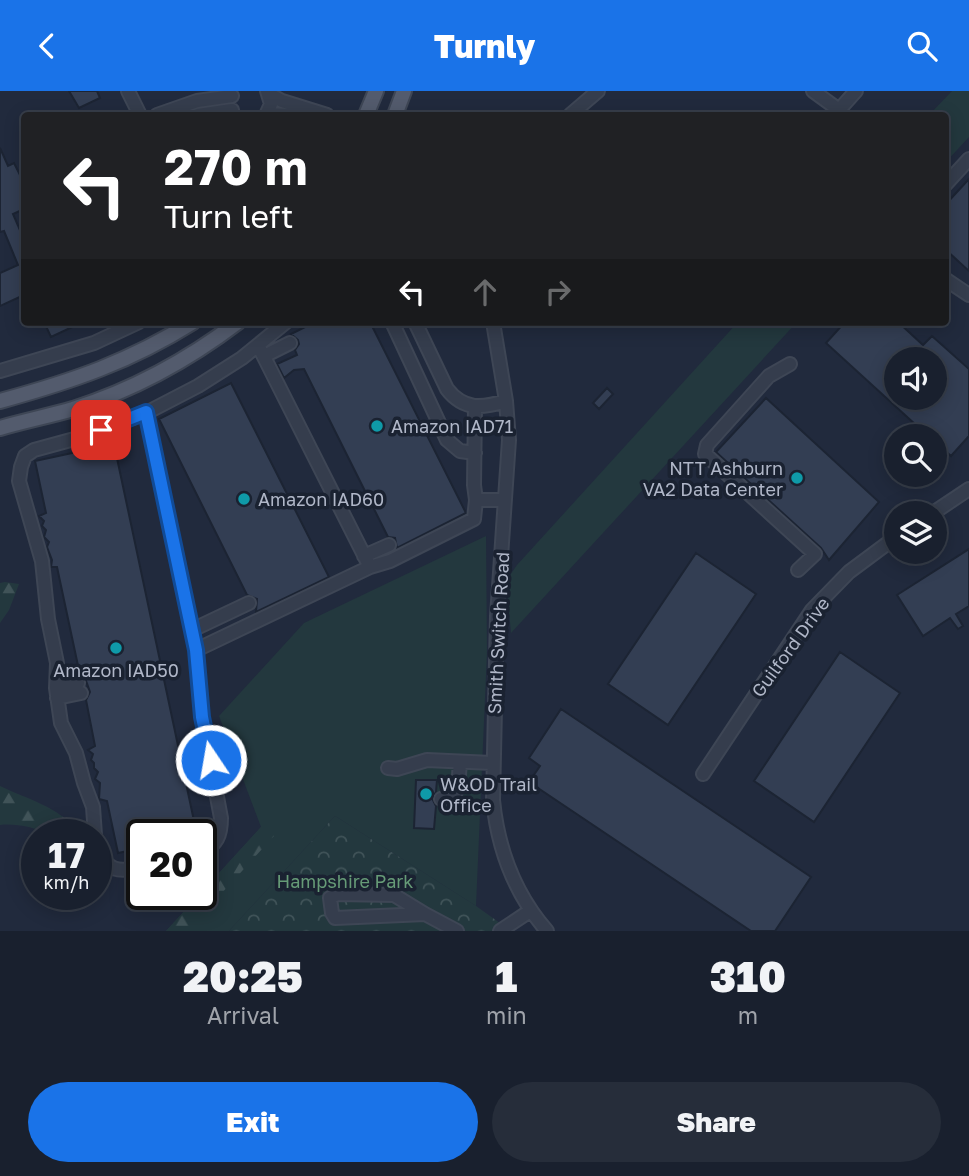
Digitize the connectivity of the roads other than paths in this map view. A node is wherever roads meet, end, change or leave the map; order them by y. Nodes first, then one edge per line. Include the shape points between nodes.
1 (128, 91) edge
2 (376, 91) edge
3 (404, 91) edge
4 (598, 91) edge
5 (813, 91) edge
6 (856, 91) edge
7 (268, 93) edge
8 (233, 103) edge
9 (138, 112) edge
10 (166, 112) edge
11 (207, 112) edge
12 (268, 112) edge
13 (317, 112) edge
14 (367, 112) edge
15 (396, 112) edge
16 (574, 112) edge
17 (837, 112) edge
18 (839, 112) edge
19 (969, 159) edge
20 (949, 181) edge
21 (949, 282) edge
22 (969, 294) edge
23 (130, 326) edge
24 (186, 326) edge
25 (232, 326) edge
26 (283, 326) edge
27 (393, 326) edge
28 (417, 326) edge
29 (493, 326) edge
30 (291, 347) dead end
31 (263, 355) junction
32 (790, 364) dead end
33 (0, 371) edge
34 (0, 401) edge
35 (506, 401) junction
36 (475, 407) junction
37 (146, 412) junction
38 (0, 428) edge
39 (475, 453) junction
40 (969, 489) edge
41 (505, 500) junction
42 (476, 501) junction
43 (947, 504) edge
44 (389, 545) dead end
45 (884, 546) edge
46 (367, 561) junction
47 (798, 570) dead end
48 (249, 603) dead end
49 (192, 630) junction
50 (196, 650) junction
51 (79, 688) dead end
52 (57, 693) junction
53 (460, 762) junction
54 (492, 763) junction
55 (388, 768) dead end
56 (703, 774) dead end
57 (441, 799) dead end
58 (94, 819) edge
59 (217, 841) edge
60 (530, 911) junction
61 (425, 915) junction
62 (457, 931) edge
63 (500, 931) edge
64 (547, 931) edge

1 - 9 street
2 - 14 main road
3 - 15 main road
4 - 16 street
5 - 17 street
6 - 18 street
7 - 12 street
7 - 13 street
8 - 10 street via 197,101
8 - 11 street
19 - 20 street
21 - 22 street
23 - 33 street via 46,359
24 - 34 main road via 103,370
25 - 38 main road via 183,361 143,381 72,409
26 - 31 street
27 - 39 street via 447,440 460,451
28 - 36 street via 447,389 455,399
29 - 35 street, Smith Switch Road
30 - 31 street
31 - 37 street via 242,358
31 - 46 street
32 - 47 street via 769,376 707,445 705,454 815,554
35 - 36 street
35 - 41 street, Smith Switch Road
36 - 39 street
37 - 49 street
37 - 52 street via 34,450 20,467 19,481 42,561
39 - 42 street
40 - 43 street
41 - 42 street
41 - 54 street, Smith Switch Road
42 - 46 street via 474,519 390,561
44 - 46 street
45 - 56 street, Guilford Drive via 856,566 812,610
46 - 50 street
48 - 49 street
49 - 50 street
50 - 59 street via 202,717 221,818
51 - 52 street
52 - 58 street via 61,723 76,753
53 - 54 street
53 - 55 street via 427,760
53 - 57 street via 458,788 454,795
54 - 60 street, Smith Switch Road via 492,800 500,844
60 - 63 street
60 - 64 street, Smith Switch Road
61 - 61 street via 394,895 337,894 330,898 335,918
61 - 62 street

